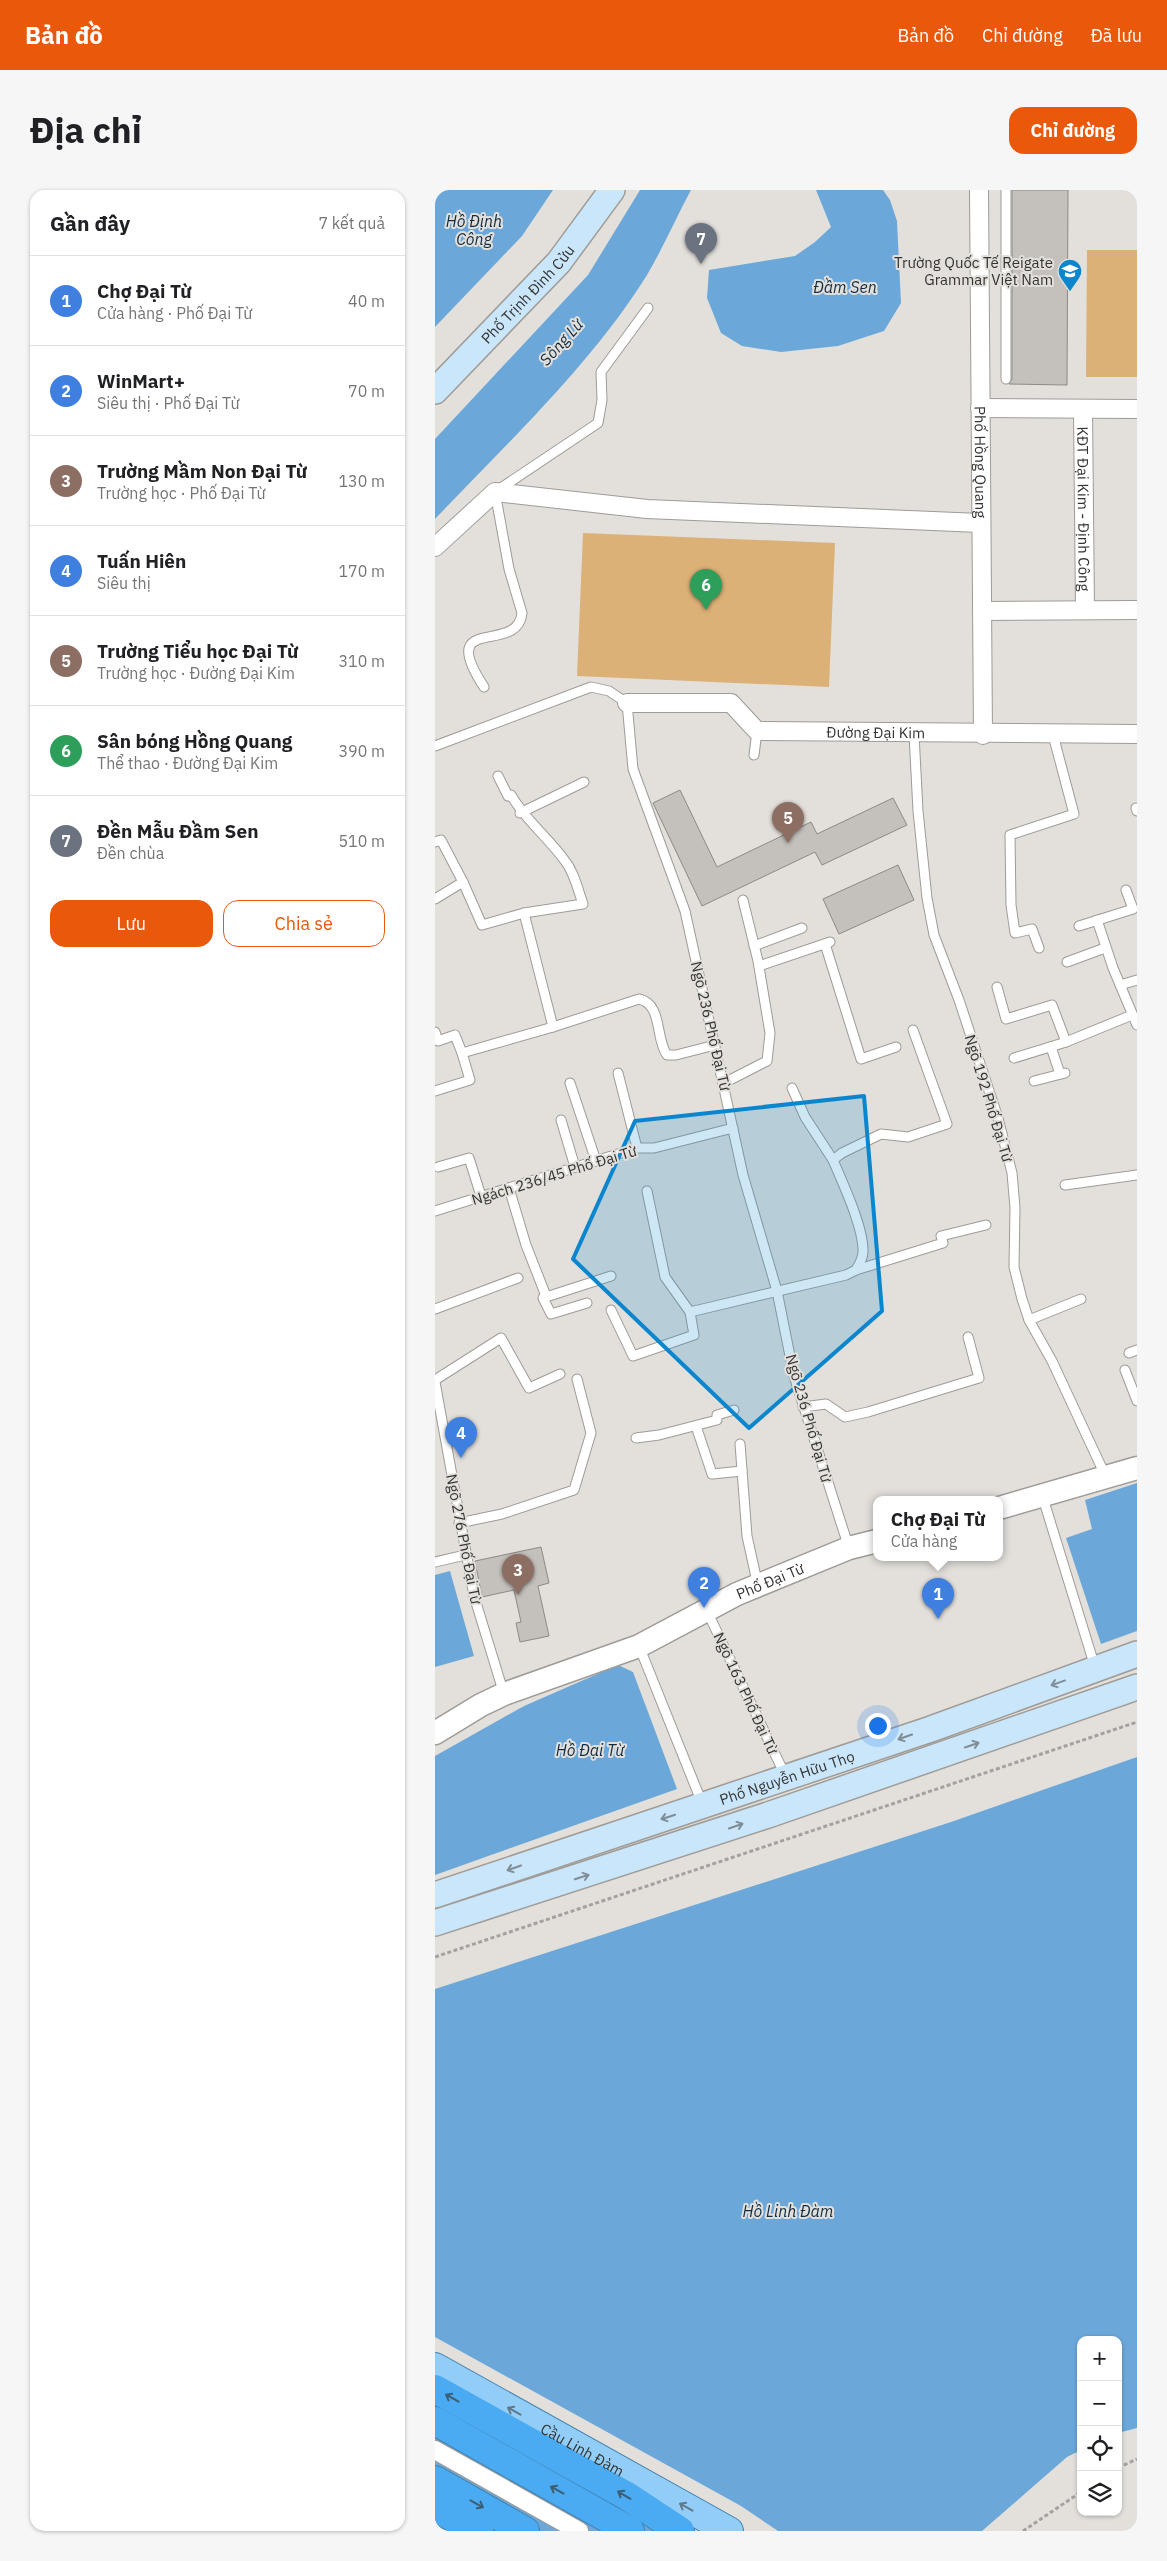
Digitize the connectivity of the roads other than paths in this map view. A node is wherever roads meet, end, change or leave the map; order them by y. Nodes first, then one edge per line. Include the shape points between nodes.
1 (611, 190) edge
2 (979, 190) edge
3 (1006, 190) edge
4 (648, 308) dead end
5 (1006, 379) dead end
6 (435, 391) edge
7 (980, 408) junction
8 (1083, 409) junction
9 (1137, 409) edge
10 (495, 492) junction
11 (980, 523) junction
12 (435, 547) edge
13 (1085, 610) junction
14 (1137, 610) edge
15 (982, 611) junction
16 (484, 687) dead end
17 (627, 703) junction
18 (757, 731) junction
19 (914, 734) junction
20 (1137, 734) edge
21 (983, 735) junction
22 (1053, 735) junction
23 (435, 746) edge
24 (754, 755) dead end
25 (497, 776) dead end
26 (584, 782) dead end
27 (521, 812) junction
28 (435, 842) edge
29 (463, 882) junction
30 (1126, 890) dead end
31 (435, 899) edge
32 (743, 900) dead end
33 (524, 913) junction
34 (1097, 920) junction
35 (1079, 926) dead end
36 (802, 928) dead end
37 (754, 946) junction
38 (1039, 948) dead end
39 (1105, 948) junction
40 (1067, 962) dead end
41 (759, 966) junction
42 (1137, 980) edge
43 (1120, 985) junction
44 (997, 987) dead end
45 (1133, 1015) junction
46 (1137, 1025) edge
47 (553, 1027) junction
48 (913, 1030) dead end
49 (435, 1032) edge
50 (1066, 1042) junction
51 (715, 1045) junction
52 (896, 1047) dead end
53 (1051, 1047) junction
54 (462, 1053) junction
55 (1014, 1058) dead end
56 (618, 1073) dead end
57 (1033, 1081) dead end
58 (570, 1083) dead end
59 (724, 1083) junction
60 (792, 1088) dead end
61 (435, 1091) edge
62 (561, 1120) dead end
63 (733, 1128) junction
64 (637, 1148) junction
65 (833, 1160) junction
66 (596, 1161) junction
67 (438, 1167) dead end
68 (575, 1167) junction
69 (1137, 1175) edge
70 (1065, 1185) dead end
71 (509, 1188) junction
72 (647, 1190) dead end
73 (481, 1196) junction
74 (435, 1211) edge
75 (986, 1225) dead end
76 (855, 1270) junction
77 (611, 1276) dead end
78 (518, 1278) dead end
79 (777, 1292) junction
80 (546, 1296) junction
81 (1081, 1299) dead end
82 (587, 1303) dead end
83 (435, 1309) edge
84 (611, 1310) dead end
85 (689, 1312) junction
86 (1029, 1320) junction
87 (968, 1338) dead end
88 (1125, 1370) dead end
89 (560, 1374) dead end
90 (577, 1379) dead end
91 (435, 1381) edge
92 (1137, 1401) edge
93 (803, 1407) junction
94 (734, 1410) dead end
95 (438, 1424) edge
96 (696, 1426) junction
97 (636, 1438) dead end
98 (741, 1444) dead end
99 (1137, 1468) edge
100 (742, 1471) junction
101 (1107, 1479) junction
102 (1042, 1495) junction
103 (1003, 1507) edge
104 (459, 1523) junction
105 (873, 1542) edge
106 (849, 1548) junction
107 (465, 1555) junction
108 (435, 1562) edge
109 (758, 1586) junction
110 (706, 1609) junction
111 (639, 1646) junction
112 (1137, 1654) edge
113 (1096, 1669) junction
114 (1137, 1687) edge
115 (504, 1694) junction
116 (435, 1733) edge
117 (786, 1777) junction
118 (761, 1786) junction
119 (703, 1806) junction
120 (771, 1814) junction
121 (435, 1895) edge
122 (435, 1923) edge
123 (435, 2368) edge
124 (435, 2389) edge
125 (435, 2421) edge
126 (435, 2450) edge
127 (435, 2480) edge
128 (435, 2508) edge
129 (479, 2531) edge
130 (525, 2531) edge
131 (579, 2531) edge
132 (631, 2531) edge
133 (680, 2531) edge
134 (729, 2531) edge

1 - 6 main road, Phố Trịnh Đình Cửu via 559,262
2 - 7 street, Phố Hồng Quang
3 - 5 lane
4 - 10 lane via 601,372 603,400 598,423
7 - 8 street, KĐT Đại Kim - Định Công
7 - 11 street, Phố Hồng Quang
8 - 9 street, KĐT Đại Kim - Định Công
8 - 13 street, KĐT Đại Kim - Định Công
10 - 11 street via 647,509
10 - 12 street
10 - 16 lane via 509,569 522,613 515,628 503,634 473,639 465,646 464,655
11 - 15 street, Phố Hồng Quang
13 - 14 street, KĐT Đại Kim - Định Công
13 - 15 street, KĐT Đại Kim - Định Công
15 - 21 street, Phố Hồng Quang
17 - 18 street via 731,703
17 - 23 lane via 609,691 591,688
17 - 51 lane, Ngõ 236 Phố Đại Từ via 633,769 685,911
18 - 19 street, Đường Đại Kim
18 - 24 lane
19 - 21 street, Đường Đại Kim
19 - 86 lane, Ngõ 192 Phố Đại Từ via 918,811 934,935 959,1000 1012,1173 1014,1267
20 - 22 street, Đường Đại Kim
21 - 22 street, Đường Đại Kim
22 - 38 lane via 1074,814 1010,835 1011,905 1015,932 1032,929
25 - 27 lane
26 - 27 lane
27 - 33 lane via 567,862 583,904
28 - 29 lane via 441,840
29 - 31 lane
29 - 33 lane via 482,925
30 - 34 lane via 1133,909
32 - 37 lane
33 - 47 lane
34 - 35 lane
34 - 39 lane
36 - 37 lane
37 - 41 lane
39 - 40 lane
39 - 43 lane
41 - 52 lane via 828,943 861,1058
41 - 59 lane via 770,1033 767,1061
42 - 43 lane
43 - 45 lane
44 - 50 lane via 1006,1019 1052,1005
45 - 46 lane
45 - 50 lane
47 - 51 lane via 639,998 646,1000 654,1010 667,1055
47 - 54 lane
48 - 65 lane via 947,1124 908,1137 881,1134
49 - 54 lane via 439,1041 455,1035
50 - 53 lane
51 - 59 lane, Ngõ 236 Phố Đại Từ
53 - 55 lane
53 - 57 lane via 1062,1073
54 - 61 lane via 470,1080
56 - 64 lane
58 - 66 lane
59 - 63 lane, Ngõ 236 Phố Đại Từ
60 - 65 lane via 805,1117
62 - 68 lane
63 - 64 lane, Ngách 236/45 Phố Đại Từ via 654,1148
63 - 79 lane, Ngõ 236 Phố Đại Từ via 743,1175
64 - 66 lane, Ngách 236/45 Phố Đại Từ
65 - 76 lane via 853,1206 863,1251 862,1260
66 - 68 lane, Ngách 236/45 Phố Đại Từ
67 - 73 lane via 469,1158
68 - 71 lane, Ngách 236/45 Phố Đại Từ
69 - 70 lane
71 - 73 lane, Ngách 236/45 Phố Đại Từ
71 - 80 lane via 525,1245
72 - 85 lane via 665,1277
73 - 74 lane, Ngách 236/45 Phố Đại Từ
75 - 76 lane via 941,1236 943,1243
76 - 79 lane
77 - 80 lane
78 - 83 lane
79 - 85 lane
79 - 93 lane, Ngõ 236 Phố Đại Từ
80 - 82 lane via 543,1298 551,1314
81 - 86 lane
84 - 85 lane via 633,1356 694,1335
86 - 101 lane, Ngõ 192 Phố Đại Từ via 1052,1361
87 - 93 lane via 979,1378 845,1416 826,1404
88 - 92 lane
89 - 91 lane via 530,1391 499,1335
90 - 104 lane via 591,1433 574,1490 502,1514
91 - 95 lane, Ngõ 276 Phố Đại Từ
93 - 106 lane, Ngõ 236 Phố Đại Từ
94 - 96 lane via 717,1415 717,1420
95 - 104 lane, Ngõ 276 Phố Đại Từ
96 - 97 lane
96 - 100 lane via 713,1474
98 - 100 lane
99 - 101 street
100 - 109 lane via 747,1536
101 - 102 street
102 - 103 street
102 - 113 lane
104 - 107 lane, Ngõ 276 Phố Đại Từ
105 - 106 street, Phố Đại Từ
106 - 109 street, Phố Đại Từ
107 - 108 lane
107 - 115 lane, Ngõ 276 Phố Đại Từ
109 - 110 street, Phố Đại Từ
110 - 111 street, Phố Đại Từ
110 - 117 lane, Ngõ 163 Phố Đại Từ
111 - 115 street, Phố Đại Từ
111 - 119 lane
112 - 113 main road, Phố Nguyễn Hữu Thọ
113 -> 117 main road, Phố Nguyễn Hữu Thọ
120 -> 114 main road, Phố Nguyễn Hữu Thọ
115 - 116 street, Phố Đại Từ
117 - 118 main road, Phố Nguyễn Hữu Thọ
118 - 119 main road, Phố Nguyễn Hữu Thọ
118 - 120 street
119 -> 121 main road, Phố Nguyễn Hữu Thọ
122 -> 120 main road, Phố Nguyễn Hữu Thọ
134 -> 123 main road, Cầu Linh Đàm
133 -> 124 highway via 627,2496
132 -> 125 highway
126 - 131 street
127 -> 130 highway
128 - 129 highway

